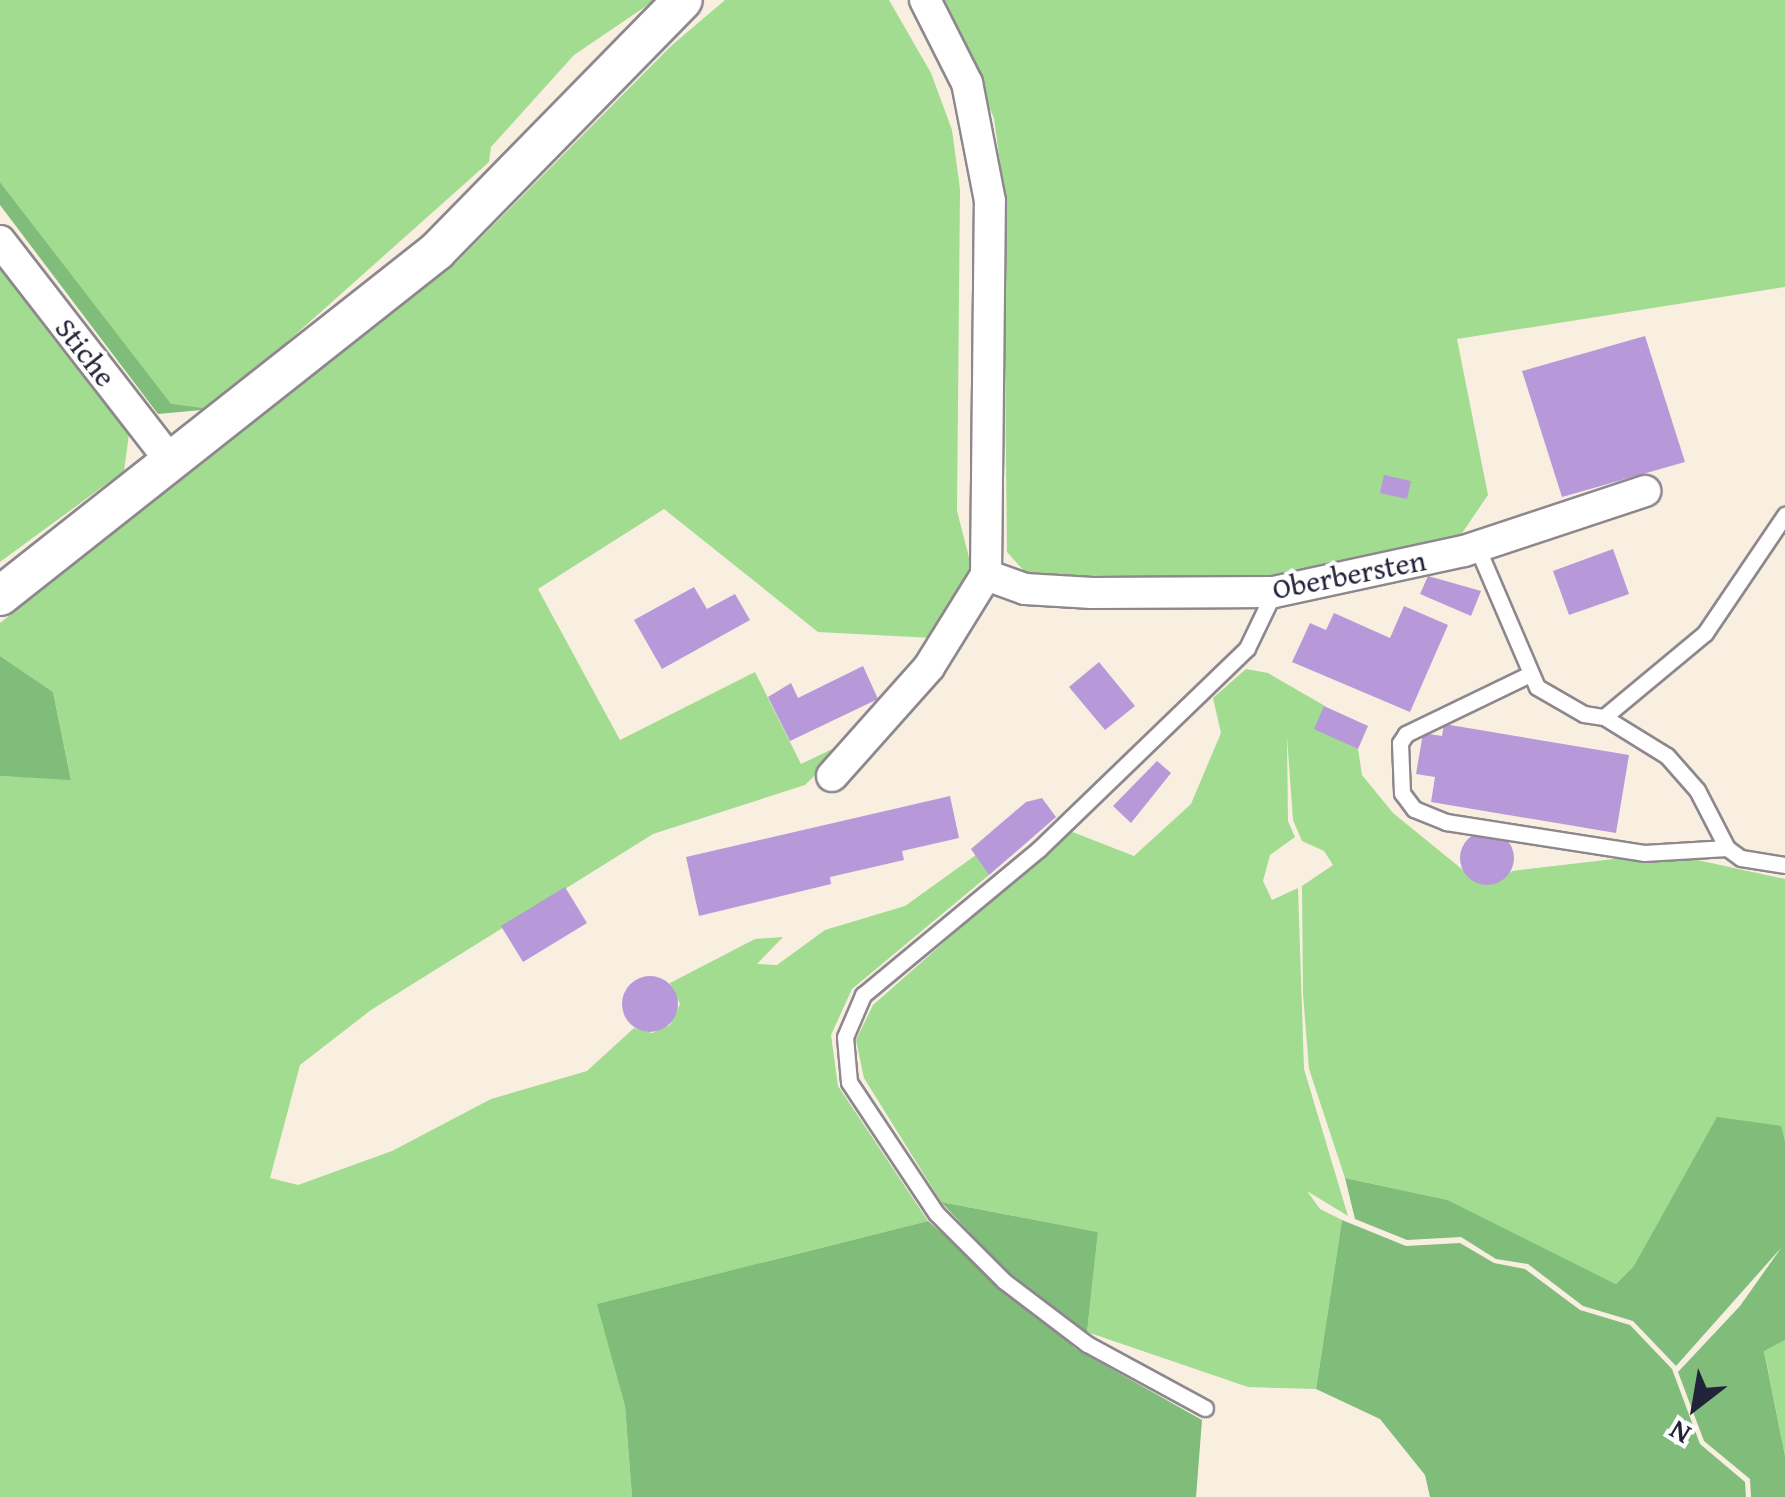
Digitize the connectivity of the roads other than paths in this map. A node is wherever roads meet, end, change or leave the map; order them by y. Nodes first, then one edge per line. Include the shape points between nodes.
1 (684, 0) edge
2 (925, 0) edge
3 (0, 240) edge
4 (172, 464) junction
5 (1645, 491) dead end
6 (1785, 516) edge
7 (1477, 546) junction
8 (986, 575) junction
9 (1274, 592) junction
10 (0, 596) edge
11 (1530, 674) junction
12 (1604, 717) junction
13 (832, 776) dead end
14 (1726, 848) junction
15 (1785, 865) edge
16 (1205, 1408) dead end

1 - 4 street via 437,251
2 - 8 street via 972,96 990,201
3 - 4 street, Stiche
4 - 10 street
5 - 7 street, Oberbersten
6 - 12 lane via 1705,634
7 - 9 street, Oberbersten
7 - 11 lane
8 - 9 street, Oberbersten via 1024,589 1092,594
8 - 13 street via 929,668
9 - 16 lane via 1247,648 1038,849 863,995 844,1036 849,1082 936,1213 1004,1281 1087,1344
11 - 12 lane via 1552,700
11 - 14 lane via 1406,734 1400,743 1402,793 1414,809 1446,822 1644,852
12 - 14 lane via 1667,756 1697,790
14 - 15 lane via 1741,858

